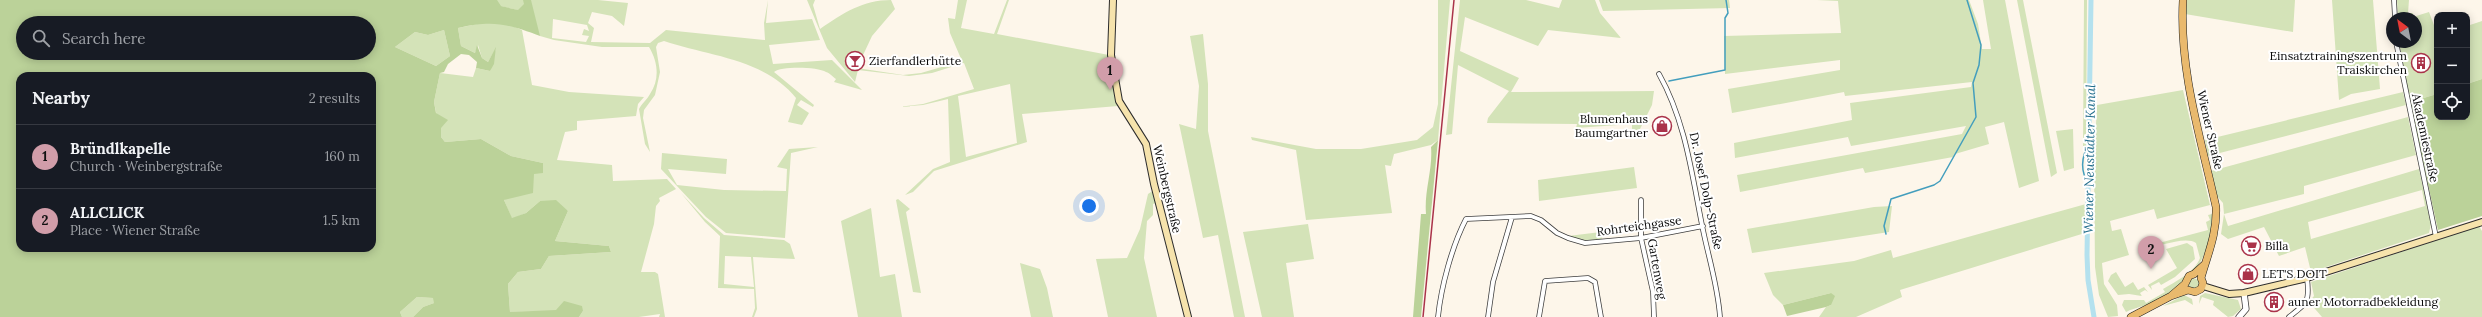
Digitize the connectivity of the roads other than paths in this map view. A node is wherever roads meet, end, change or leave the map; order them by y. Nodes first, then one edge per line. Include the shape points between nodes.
1 (1113, 0) edge
2 (2183, 0) edge
3 (2394, 0) edge
4 (2395, 12) edge
5 (2397, 48) edge
6 (1659, 74) dead end
7 (1641, 200) dead end
8 (1512, 217) junction
9 (2482, 222) edge
10 (1703, 226) junction
11 (2436, 237) junction
12 (1641, 238) junction
13 (2206, 262) junction
14 (2194, 274) junction
15 (2201, 278) junction
16 (2306, 278) junction
17 (2203, 286) junction
18 (2187, 287) junction
19 (2244, 293) junction
20 (1188, 317) edge
21 (1438, 317) edge
22 (1488, 317) edge
23 (1539, 317) edge
24 (1601, 317) edge
25 (1654, 317) edge
26 (1720, 317) edge
27 (2131, 317) edge
28 (2239, 317) edge
29 (2289, 317) edge

1 - 20 main road, Weinbergstraße via 1111,55 1119,101 1146,144
2 - 13 main road, Wiener Straße via 2183,50 2216,207 2214,238
3 - 4 street
5 - 11 street, Akademiestraße
6 - 10 street, Dr. Josef Dolp-Straße via 1676,109
7 - 12 street, Gartenweg
8 - 12 street, Rohrteichgasse via 1531,216 1541,220 1557,233 1585,243
8 - 21 street, Rohrteichgasse via 1466,219 1445,279
8 - 22 street via 1493,282
9 - 11 main road
10 - 12 street, Rohrteichgasse
10 - 26 street, Dr. Josef Dolp-Straße
11 - 16 main road
12 - 25 street, Gartenweg via 1653,292
13 - 14 main road, Wiener Straße
13 - 15 main road, Wiener Straße
14 - 15 main road
14 - 18 main road, Wiener Straße via 2189,276
15 - 17 main road
16 - 19 main road
16 - 29 street via 2306,304
17 - 18 main road, Wiener Straße via 2198,291
17 - 19 main road via 2229,294
18 - 27 main road, Wiener Straße
19 - 28 street via 2246,309
23 - 24 street via 1545,281 1588,278 1594,282

